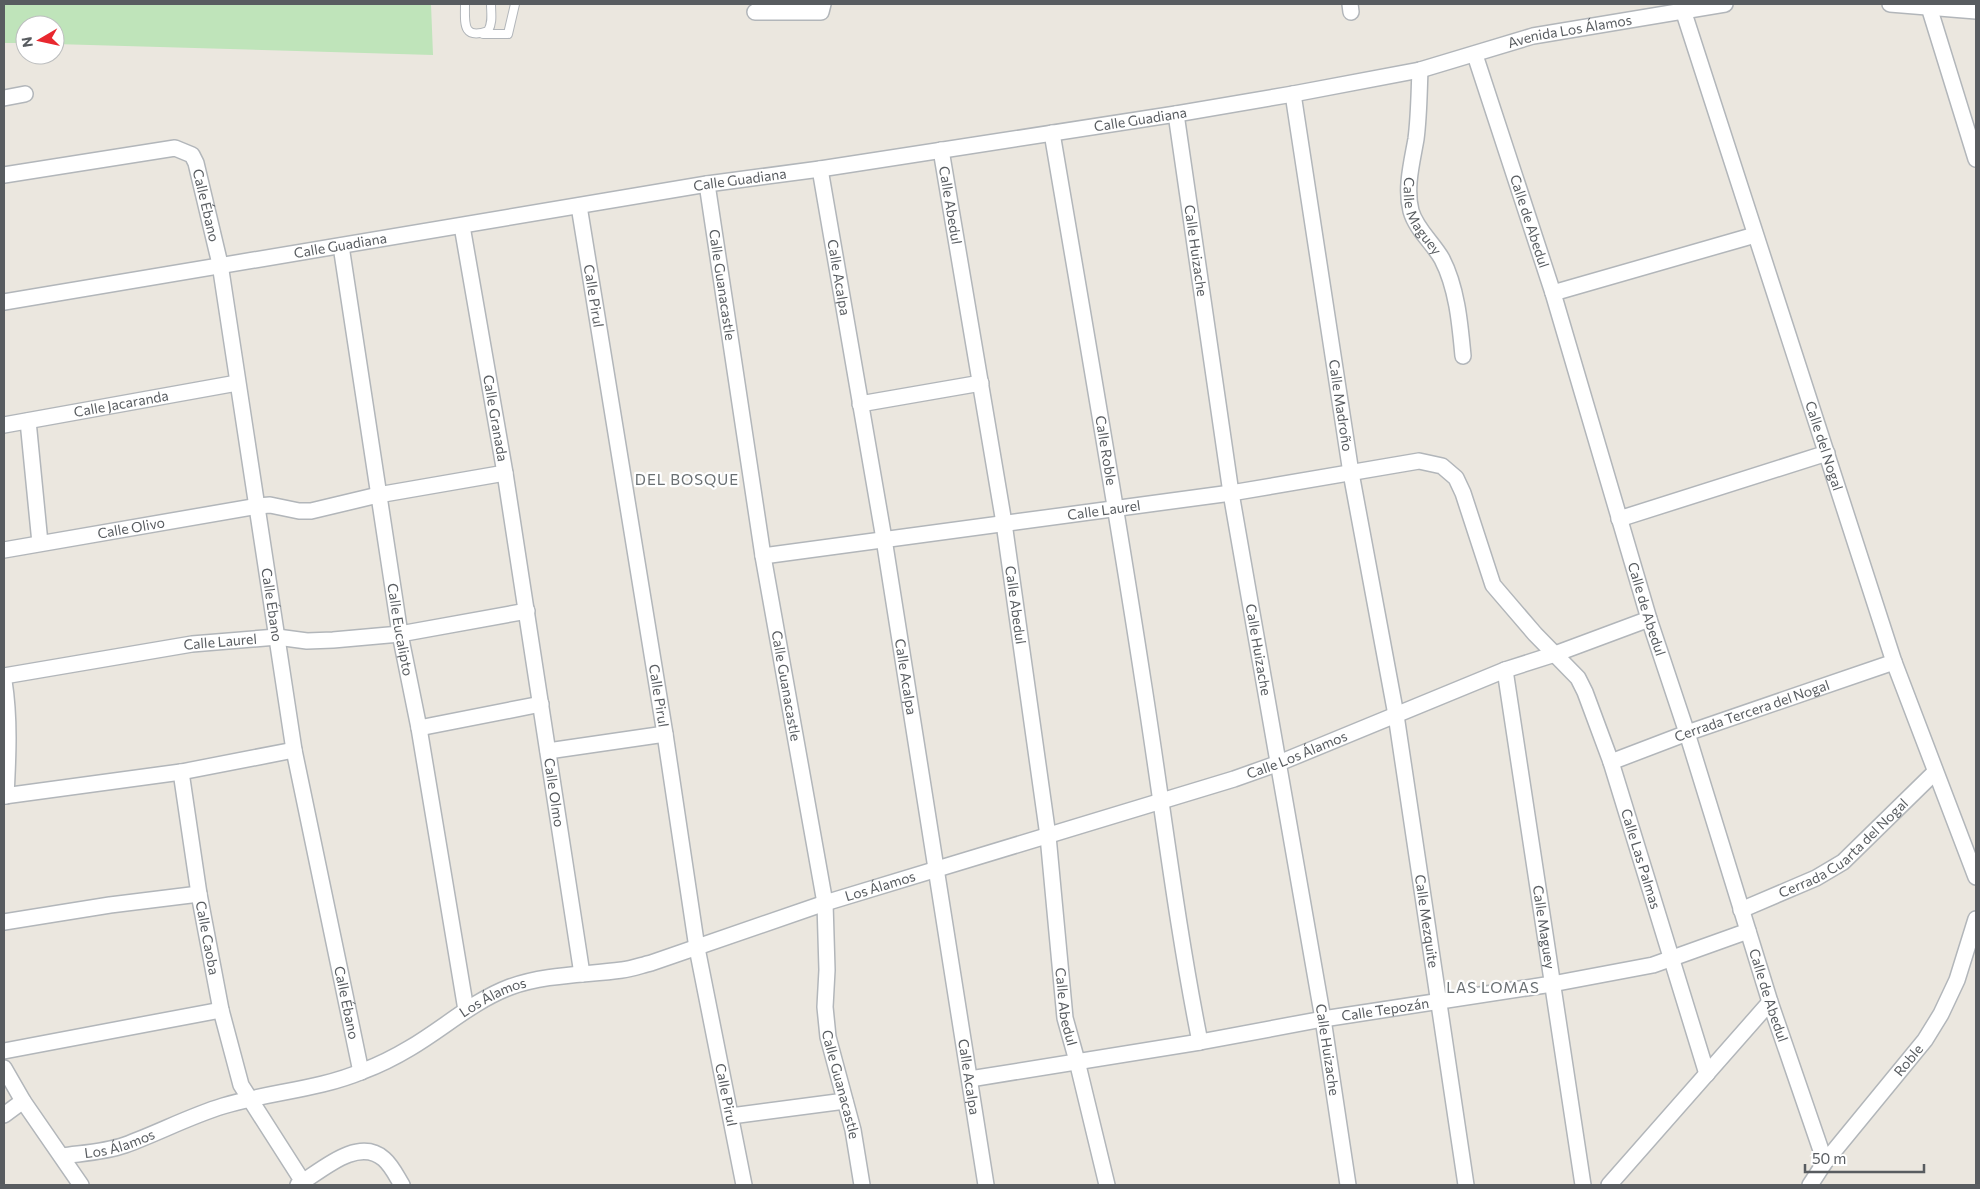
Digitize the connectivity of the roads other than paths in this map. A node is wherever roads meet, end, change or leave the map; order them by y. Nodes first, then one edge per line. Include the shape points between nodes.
1 (465, 4) edge
2 (491, 4) edge
3 (515, 4) edge
4 (823, 4) edge
5 (1725, 4) edge
6 (1890, 4) edge
7 (1929, 7) junction
8 (1683, 10) junction
9 (1976, 11) edge
10 (754, 12) dead end
11 (480, 34) junction
12 (1475, 55) junction
13 (1420, 70) junction
14 (25, 94) dead end
15 (1293, 94) junction
16 (4, 98) edge
17 (1176, 114) junction
18 (1052, 133) junction
19 (941, 150) junction
20 (1976, 159) edge
21 (820, 169) junction
22 (4, 175) edge
23 (707, 184) junction
24 (579, 206) junction
25 (462, 226) junction
26 (1755, 235) junction
27 (341, 246) junction
28 (220, 264) junction
29 (1553, 293) junction
30 (4, 302) edge
31 (1463, 356) dead end
32 (237, 383) junction
33 (981, 384) junction
34 (860, 404) junction
35 (28, 421) junction
36 (4, 425) edge
37 (1827, 453) junction
38 (505, 473) junction
39 (1351, 473) junction
40 (1231, 493) junction
41 (378, 495) junction
42 (258, 506) junction
43 (1116, 508) junction
44 (1619, 519) junction
45 (1004, 523) junction
46 (884, 539) junction
47 (40, 543) junction
48 (4, 550) edge
49 (763, 556) junction
50 (527, 611) junction
51 (1649, 619) junction
52 (400, 634) junction
53 (277, 638) junction
54 (1555, 654) junction
55 (1894, 662) junction
56 (1505, 670) junction
57 (4, 676) edge
58 (4, 681) edge
59 (541, 704) junction
60 (1396, 715) junction
61 (419, 728) junction
62 (1687, 733) junction
63 (664, 734) junction
64 (294, 750) junction
65 (548, 751) junction
66 (1611, 762) junction
67 (1279, 763) junction
68 (181, 772) junction
69 (1935, 772) junction
70 (5, 796) edge
71 (1162, 800) junction
72 (1048, 836) junction
73 (937, 868) junction
74 (1976, 877) edge
75 (199, 894) junction
76 (825, 903) junction
77 (1741, 910) junction
78 (1976, 919) edge
79 (4, 922) edge
80 (1748, 931) junction
81 (697, 948) junction
82 (1673, 959) junction
83 (582, 974) junction
84 (1552, 984) junction
85 (1439, 1002) junction
86 (1770, 1002) junction
87 (221, 1010) junction
88 (466, 1010) junction
89 (1323, 1019) junction
90 (1200, 1042) junction
91 (4, 1051) edge
92 (1077, 1061) junction
93 (4, 1068) edge
94 (361, 1072) junction
95 (1707, 1074) junction
96 (970, 1079) junction
97 (248, 1099) junction
98 (23, 1101) junction
99 (845, 1101) junction
100 (4, 1115) edge
101 (732, 1116) junction
102 (62, 1156) junction
103 (1825, 1162) junction
104 (300, 1184) edge
105 (81, 1185) edge
106 (402, 1185) edge
107 (744, 1185) edge
108 (862, 1185) edge
109 (986, 1185) edge
110 (1107, 1185) edge
111 (1348, 1185) edge
112 (1466, 1185) edge
113 (1583, 1185) edge
114 (1609, 1185) edge
115 (1810, 1185) edge

1 - 11 lane via 466,28
2 - 11 lane via 492,22 488,31
3 - 11 lane via 508,34
4 - 10 street via 821,12
5 - 8 street, Avenida Los Álamos
6 - 7 street
7 - 9 street
7 - 20 street
8 - 12 street, Avenida Los Álamos via 1534,36
8 - 26 street, Calle del Nogal
12 - 13 street, Calle Guadiana
12 - 29 street, Calle de Abedul
13 - 15 street, Calle Guadiana
13 - 31 street, Calle Maguey via 1416,138 1409,178 1411,210 1415,223 1442,260 1453,289
14 - 16 street
15 - 17 street, Calle Guadiana
15 - 39 street, Calle Madroño
17 - 18 street, Calle Guadiana
17 - 40 street, Calle Huizache
18 - 19 street, Calle Guadiana
18 - 43 street, Calle Roble
19 - 21 street, Calle Guadiana
19 - 33 street, Calle Abedul
21 - 23 street, Calle Guadiana
21 - 34 street, Calle Acalpa
22 - 28 street, Calle Ébano via 175,148 192,155
23 - 24 street, Calle Guadiana
23 - 49 street, Calle Guanacastle
24 - 25 street, Calle Guadiana
24 - 63 street, Calle Pirul
25 - 27 street, Calle Guadiana
25 - 38 street, Calle Granada
26 - 29 street
26 - 37 street, Calle del Nogal
27 - 28 street, Calle Guadiana
27 - 41 street, Calle Eucalipto
28 - 30 street, Calle Guadiana
28 - 32 street, Calle Ébano
29 - 44 street, Calle de Abedul
32 - 35 street, Calle Jacaranda
32 - 42 street, Calle Ébano
33 - 34 street
33 - 45 street, Calle Abedul
34 - 46 street, Calle Acalpa
35 - 36 street, Calle Jacaranda
35 - 47 street
37 - 44 street
37 - 55 street, Calle del Nogal
38 - 41 street, Calle Olivo
38 - 50 street, Calle Granada
39 - 40 street, Calle Laurel
39 - 54 street, Calle Laurel via 1419,461 1442,466 1456,478 1493,585
39 - 60 street, Calle Madroño
40 - 43 street, Calle Laurel
40 - 67 street, Calle Huizache
41 - 42 street, Calle Olivo via 312,510
41 - 52 street, Calle Eucalipto
42 - 47 street, Calle Olivo
42 - 53 street, Calle Ébano
43 - 45 street, Calle Laurel
43 - 71 street, Calle Roble
44 - 51 street, Calle de Abedul
45 - 46 street, Calle Laurel
45 - 72 street, Calle Abedul
46 - 49 street, Calle Laurel
46 - 73 street, Calle Acalpa
47 - 48 street, Calle Olivo
49 - 76 street, Calle Guanacastle
50 - 52 street, Calle Laurel
50 - 59 street, Calle Olmo
51 - 54 street, Calle Los Álamos
51 - 62 street, Calle de Abedul
52 - 53 street, Calle Laurel via 306,641
52 - 61 street, Calle Eucalipto
53 - 57 street, Calle Laurel via 192,644
53 - 64 street, Calle Ébano
54 - 56 street, Calle Los Álamos
54 - 66 street, Calle Las Palmas via 1578,678
55 - 62 street, Cerrada Tercera del Nogal
55 - 69 street, Calle del Nogal
56 - 60 street, Calle Los Álamos
56 - 84 street, Calle Maguey
58 - 70 street via 8,732
59 - 61 street
59 - 65 street, Calle Olmo
60 - 67 street, Calle Los Álamos
60 - 85 street, Calle Mezquite
61 - 88 street, Calle Eucalipto
62 - 66 street, Cerrada Tercera del Nogal
62 - 77 street, Calle de Abedul
63 - 65 street
63 - 81 street, Calle Pirul
64 - 68 street
64 - 94 street, Calle Ébano
65 - 83 street, Calle Olmo
66 - 82 street, Calle Las Palmas
67 - 71 street, Calle Los Álamos
67 - 89 street, Calle Huizache
68 - 70 street
68 - 75 street, Calle Caoba
69 - 74 street, Calle del Nogal
69 - 77 street, Cerrada Cuarta del Nogal via 1843,862 1816,878
71 - 72 street, Calle Los Álamos
71 - 90 street, Calle Roble via 1186,973
72 - 73 street, Calle Los Álamos
72 - 92 street, Calle Abedul via 1062,996
73 - 76 street, Los Álamos
73 - 96 street, Calle Acalpa
75 - 79 street
75 - 87 street, Calle Caoba
76 - 81 street, Los Álamos
76 - 99 street, Calle Guanacastle via 828,1037
77 - 80 street, Calle de Abedul
78 - 103 street, Roble via 1957,980 1925,1040
80 - 82 street, Calle Tepozán
80 - 86 street, Calle de Abedul
81 - 83 street, Los Álamos via 624,970
81 - 101 street, Calle Pirul
82 - 84 street, Calle Tepozán
82 - 95 street, Calle Las Palmas
83 - 88 street, Los Álamos via 511,987
84 - 85 street, Calle Tepozán
84 - 113 street, Calle Maguey
85 - 89 street, Calle Tepozán
85 - 112 street, Calle Mezquite
86 - 95 street
86 - 103 street, Calle de Abedul
87 - 91 street
87 - 97 street, Calle Caoba via 241,1085
88 - 94 street, Los Álamos via 410,1048
89 - 90 street, Calle Tepozán
89 - 111 street, Calle Huizache
90 - 92 street, Calle Tepozán
92 - 96 street, Calle Tepozán
92 - 110 street, Calle Abedul
93 - 98 street
94 - 97 street, Los Álamos via 308,1088
95 - 114 street
96 - 109 street, Calle Acalpa
97 - 102 street, Los Álamos via 123,1145
97 - 104 street, Calle Caoba
98 - 100 street
98 - 102 street
99 - 101 street
99 - 108 street, Calle Guanacastle
101 - 107 street, Calle Pirul
102 - 105 street
103 - 115 street, Roble
104 - 106 street via 350,1153 362,1151 384,1159

